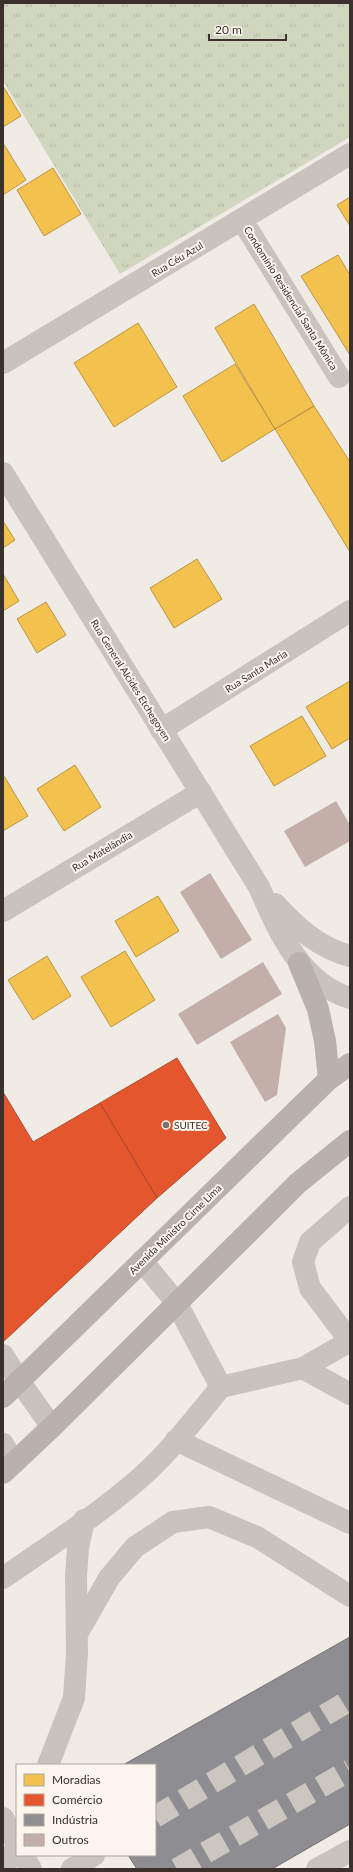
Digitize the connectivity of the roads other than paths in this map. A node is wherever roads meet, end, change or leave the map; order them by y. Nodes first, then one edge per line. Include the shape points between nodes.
1 (350, 154) edge
2 (242, 220) junction
3 (3, 363) edge
4 (340, 377) dead end
5 (3, 473) edge
6 (350, 611) edge
7 (161, 730) junction
8 (201, 792) junction
9 (259, 887) junction
10 (3, 910) edge
11 (350, 956) edge
12 (299, 963) junction
13 (350, 998) edge
14 (350, 1064) edge
15 (329, 1079) junction
16 (350, 1141) edge
17 (350, 1207) edge
18 (142, 1261) junction
19 (176, 1302) junction
20 (350, 1341) edge
21 (3, 1355) edge
22 (303, 1368) junction
23 (20, 1382) junction
24 (221, 1387) junction
25 (350, 1394) edge
26 (3, 1398) edge
27 (52, 1427) junction
28 (176, 1440) junction
29 (3, 1444) edge
30 (9, 1468) edge
31 (84, 1520) junction
32 (350, 1523) edge
33 (3, 1578) edge
34 (350, 1596) edge
35 (77, 1634) junction
36 (48, 1764) edge
37 (3, 1818) edge
38 (16, 1842) edge
39 (16, 1848) edge
40 (350, 1851) edge
41 (24, 1856) edge
42 (92, 1856) edge
43 (3, 1868) edge
44 (32, 1869) edge
45 (72, 1869) edge
46 (317, 1869) edge

1 - 2 street, Rua Céu Azul
2 - 3 street, Rua Céu Azul
2 - 4 street, Condomínio Residencial Santa Mônica
5 - 7 street, Rua General Alcides Etchegoyen
6 - 7 street, Rua Santa Maria
7 - 8 street, Rua General Alcides Etchegoyen
8 - 9 street, Rua General Alcides Etchegoyen
8 - 10 street, Rua Matelândia
9 - 11 street, Rua General Alcides Etchegoyen via 295,926 337,953
9 - 12 street, Rua General Alcides Etchegoyen via 276,926
12 - 13 street, Rua General Alcides Etchegoyen via 320,981
12 - 15 main road via 318,1009
14 - 15 main road, Avenida Ministro Cirne Lima
15 - 18 main road, Avenida Ministro Cirne Lima
16 - 19 main road via 298,1183
17 - 20 street via 310,1242 303,1262 310,1288
18 - 19 street
18 - 23 main road, Avenida Ministro Cirne Lima
19 - 24 street
19 - 27 main road
20 - 22 street
21 - 23 street
22 - 24 street
22 - 25 street
23 - 26 main road, Avenida Ministro Cirne Lima
23 - 27 street
24 - 28 street
27 - 30 main road
28 - 31 street via 141,1477
28 - 32 street
29 - 30 street
31 - 33 street
31 - 35 street via 76,1576
34 - 35 street via 257,1537 209,1517 173,1522 135,1547 109,1578
35 - 36 street via 74,1698
37 - 38 street
39 - 43 street
40 - 46 street
41 - 44 street
42 - 45 street

